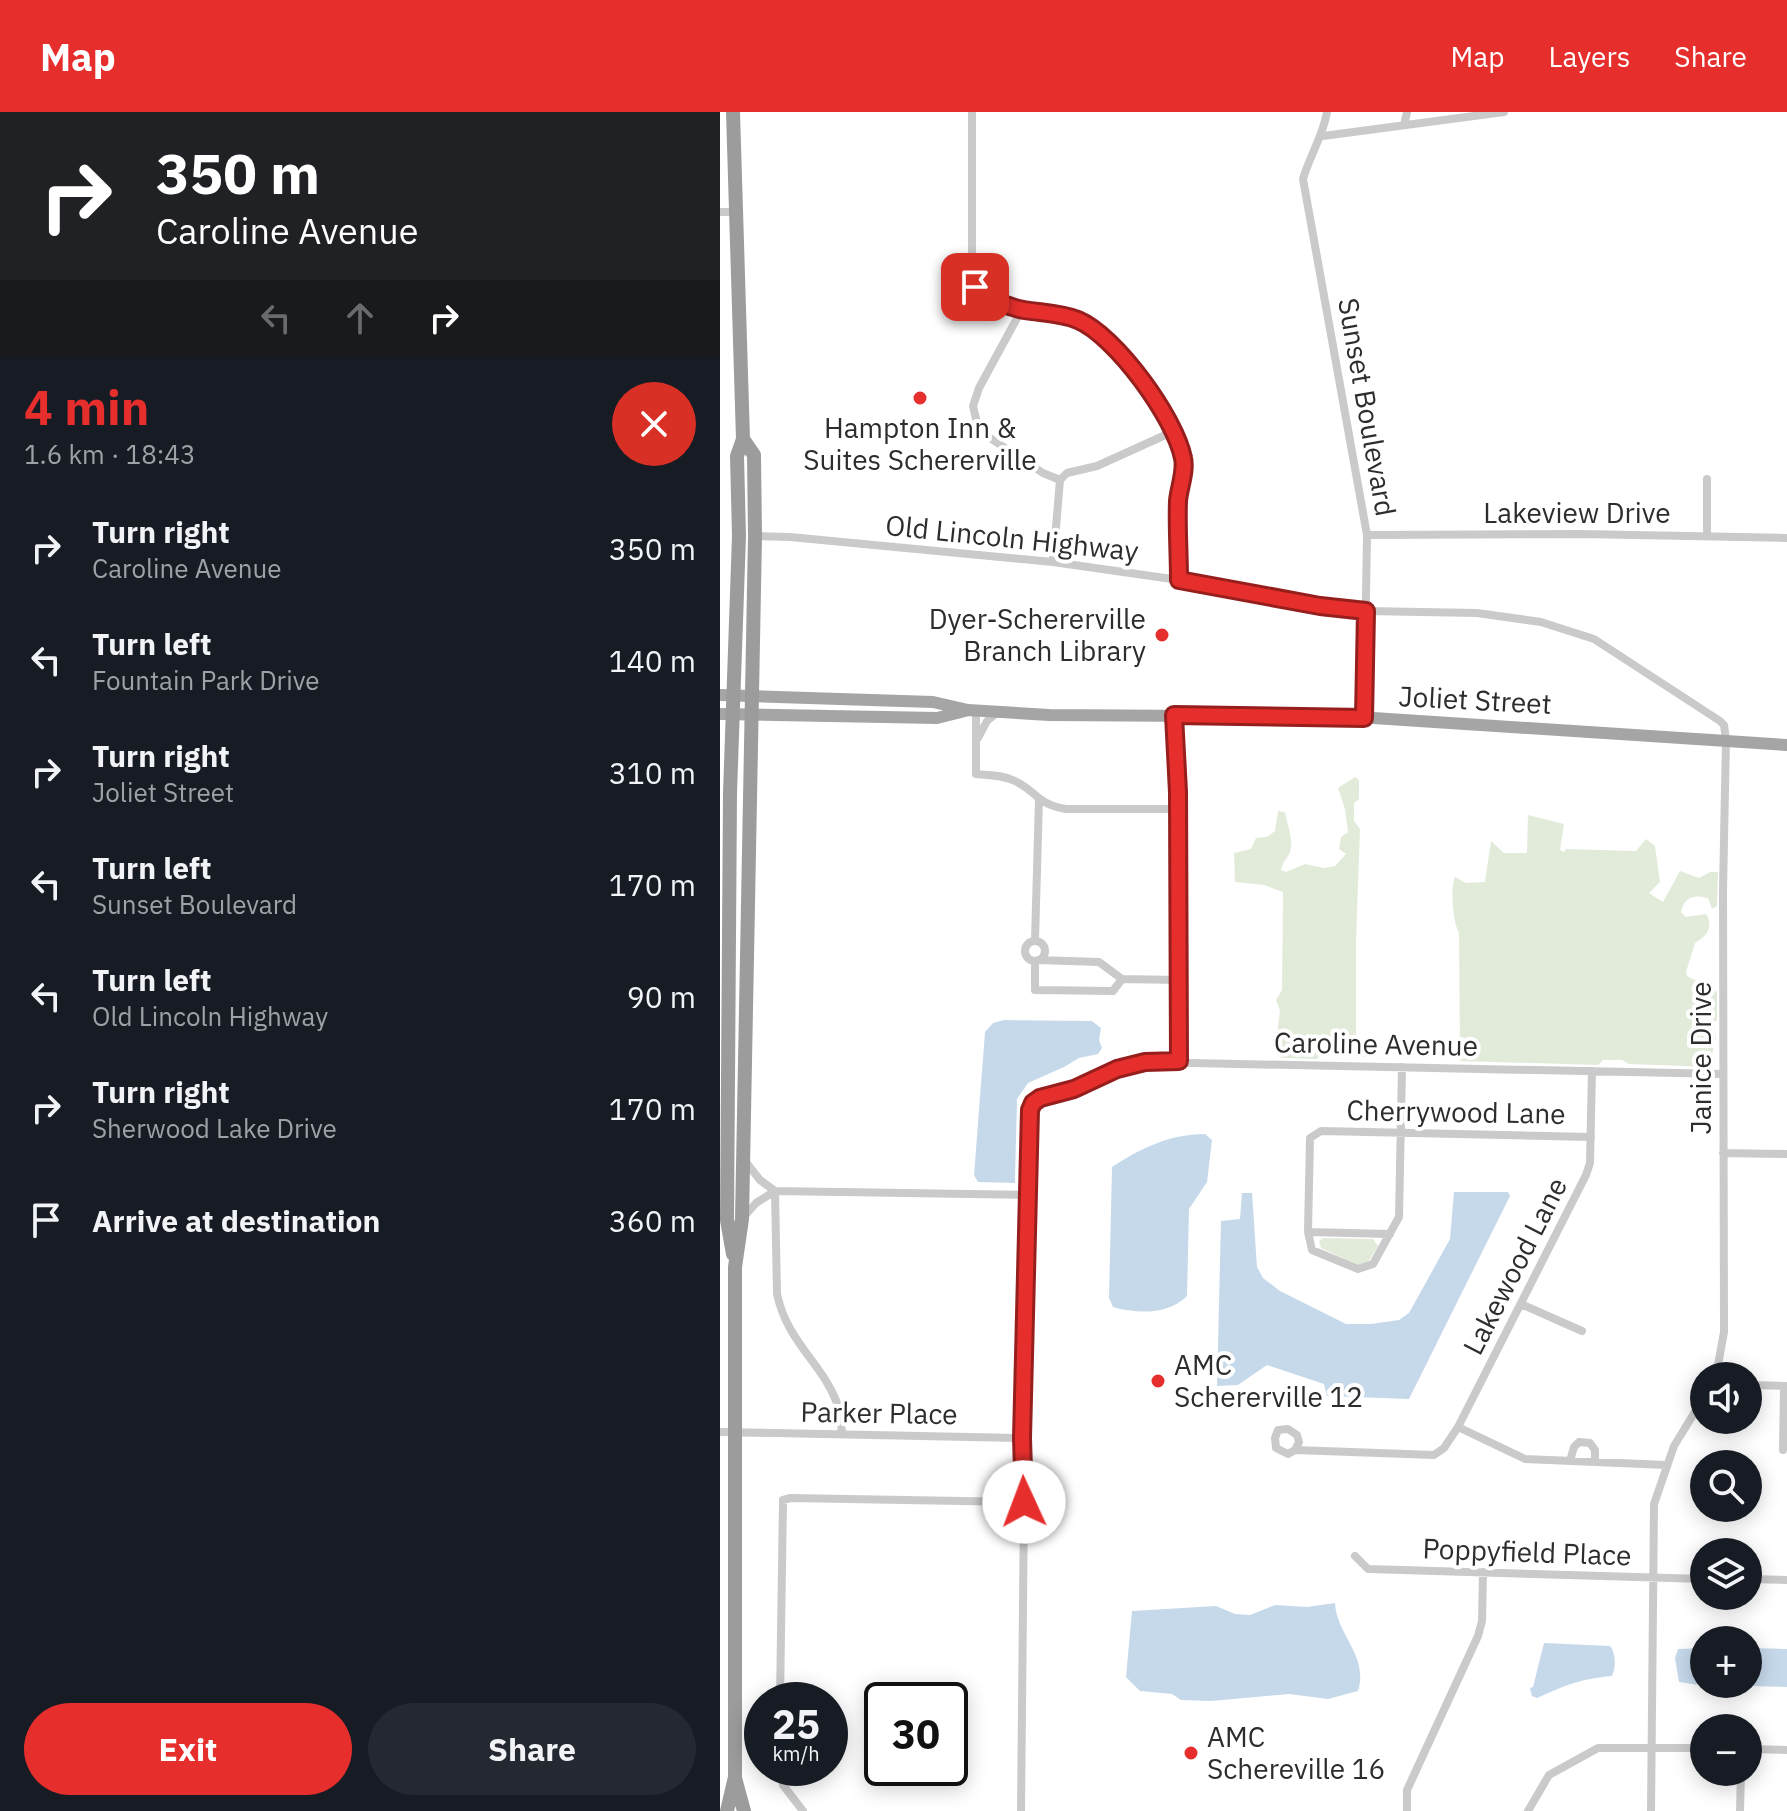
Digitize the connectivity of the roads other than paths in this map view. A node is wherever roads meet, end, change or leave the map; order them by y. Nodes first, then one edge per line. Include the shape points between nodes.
1 (733, 112) edge
2 (972, 112) edge
3 (1327, 112) edge
4 (1407, 112) edge
5 (1504, 112) edge
6 (1489, 113) edge
7 (1404, 125) junction
8 (1323, 136) junction
9 (720, 212) edge
10 (736, 212) junction
11 (1022, 309) junction
12 (1172, 432) junction
13 (743, 439) junction
14 (1707, 479) dead end
15 (1060, 480) junction
16 (738, 493) junction
17 (755, 516) junction
18 (1367, 535) junction
19 (755, 536) junction
20 (1707, 536) junction
21 (776, 537) junction
22 (1787, 538) edge
23 (1053, 562) junction
24 (1179, 580) junction
25 (1366, 611) junction
26 (726, 695) edge
27 (751, 696) junction
28 (972, 710) junction
29 (998, 712) junction
30 (726, 715) edge
31 (751, 715) junction
32 (1174, 715) junction
33 (1364, 718) junction
34 (1726, 740) junction
35 (1787, 745) edge
36 (976, 747) junction
37 (1039, 799) junction
38 (1178, 809) junction
39 (1035, 940) junction
40 (1036, 960) junction
41 (1122, 979) junction
42 (1179, 980) junction
43 (1179, 1061) junction
44 (1402, 1067) junction
45 (1592, 1071) junction
46 (1723, 1074) junction
47 (1401, 1133) junction
48 (1591, 1137) junction
49 (1723, 1153) junction
50 (1787, 1154) edge
51 (742, 1157) junction
52 (775, 1191) junction
53 (1027, 1195) junction
54 (742, 1219) junction
55 (1308, 1232) junction
56 (1390, 1234) junction
57 (735, 1267) junction
58 (1521, 1304) junction
59 (1582, 1331) dead end
60 (1719, 1362) edge
61 (1762, 1385) edge
62 (1786, 1386) edge
63 (1690, 1420) edge
64 (1458, 1427) junction
65 (720, 1432) edge
66 (736, 1433) junction
67 (842, 1434) junction
68 (1022, 1438) junction
69 (1295, 1450) dead end
70 (1783, 1450) dead end
71 (1570, 1461) junction
72 (1595, 1462) junction
73 (1666, 1465) junction
74 (1024, 1502) junction
75 (1355, 1556) dead end
76 (1483, 1572) junction
77 (1654, 1578) junction
78 (1690, 1579) edge
79 (1762, 1579) edge
80 (1787, 1580) edge
81 (780, 1682) edge
82 (1652, 1747) junction
83 (1690, 1748) edge
84 (1762, 1749) edge
85 (1787, 1750) edge
86 (735, 1777) junction
87 (784, 1786) edge
88 (1741, 1786) edge
89 (727, 1811) edge
90 (744, 1811) edge
91 (803, 1811) edge
92 (1021, 1811) edge
93 (1407, 1811) edge
94 (1528, 1811) edge
95 (1651, 1811) edge
96 (1740, 1811) edge

1 - 10 highway
2 - 11 street via 975,287
3 - 8 street, Sunset Boulevard
4 - 7 street
5 - 6 street
6 - 7 street
7 - 8 street
8 - 18 street, Sunset Boulevard via 1303,179
9 - 10 street
10 - 13 highway
11 - 12 street via 1078,320 1105,336 1132,367
11 - 15 street via 973,406 978,427 990,438
12 - 15 street
12 - 24 street via 1184,460 1178,501
13 - 16 highway via 737,456
13 - 17 highway via 754,455
14 - 20 street
15 - 23 street
16 - 19 highway via 744,497 747,535
16 - 26 highway
17 - 19 highway
17 - 21 street
18 - 20 street, Lakeview Drive
18 - 25 street, Sunset Boulevard
19 - 21 street, Old Lincoln Highway
19 - 27 highway
20 - 22 street, Lakeview Drive
21 - 23 street, Old Lincoln Highway
23 - 24 street, Old Lincoln Highway
24 - 25 street, Old Lincoln Highway
25 - 33 street, Sunset Boulevard
25 - 34 street, Old Lincoln Highway via 1477,613 1541,622 1594,639 1720,721
26 - 27 main road
26 - 30 highway
27 - 28 main road via 933,702
27 - 31 highway
28 - 29 main road, Joliet Street
28 - 31 main road via 937,718
28 - 36 street
29 - 32 main road, Joliet Street
29 - 36 street via 981,729
30 - 31 main road
30 - 57 highway via 727,1220
31 - 51 highway
32 - 33 main road, Joliet Street
32 - 38 street
33 - 34 main road, Joliet Street
34 - 35 main road, Joliet Street
34 - 46 street, Janice Drive
36 - 37 street via 976,774 1017,781
37 - 38 street via 1066,809
37 - 39 street
38 - 42 street
39 - 40 street via 1045,948
39 - 40 street via 1025,950
40 - 41 street via 1099,962
40 - 41 street via 1035,990 1113,991
41 - 42 street
42 - 43 street
43 - 44 street, Caroline Avenue
43 - 53 street, Caroline Avenue via 1117,1069 1036,1101 1029,1117
44 - 45 street, Caroline Avenue
44 - 47 street
45 - 46 street, Caroline Avenue
45 - 48 street, Lakewood Lane
46 - 49 street, Janice Drive
47 - 48 street, Cherrywood Lane
47 - 55 street, Cherrywood Lane via 1321,1131 1310,1138
47 - 56 street via 1399,1217
48 - 58 street, Lakewood Lane via 1586,1175
49 - 50 street
49 - 60 street, Janice Drive via 1724,1332
51 - 52 street
51 - 54 highway
52 - 53 street
52 - 54 street
52 - 67 street via 780,1310 834,1397
53 - 68 street
54 - 57 highway
55 - 56 street
55 - 56 street via 1312,1250 1358,1269 1373,1264
57 - 66 highway
58 - 59 street
58 - 64 street, Lakewood Lane
61 - 62 street
62 - 70 street
63 - 73 street
64 - 69 street, Lakewood Lane via 1434,1455
64 - 71 street via 1525,1459
65 - 66 street, Parker Place
66 - 67 street, Parker Place
66 - 86 highway
67 - 68 street, Parker Place
68 - 74 street
71 - 72 street
71 - 72 street via 1579,1442 1590,1443
72 - 73 street
73 - 77 street via 1654,1504
74 - 81 street via 783,1500
74 - 92 street
75 - 76 street, Poppyfield Place via 1368,1569
76 - 77 street, Poppyfield Place
76 - 93 street via 1478,1636 1407,1790
77 - 78 street, Poppyfield Place
77 - 82 street
79 - 80 street
82 - 83 street
82 - 94 street via 1598,1748 1573,1759 1549,1775
82 - 95 street
84 - 85 street
86 - 89 highway
86 - 90 highway
87 - 91 street
88 - 96 street

